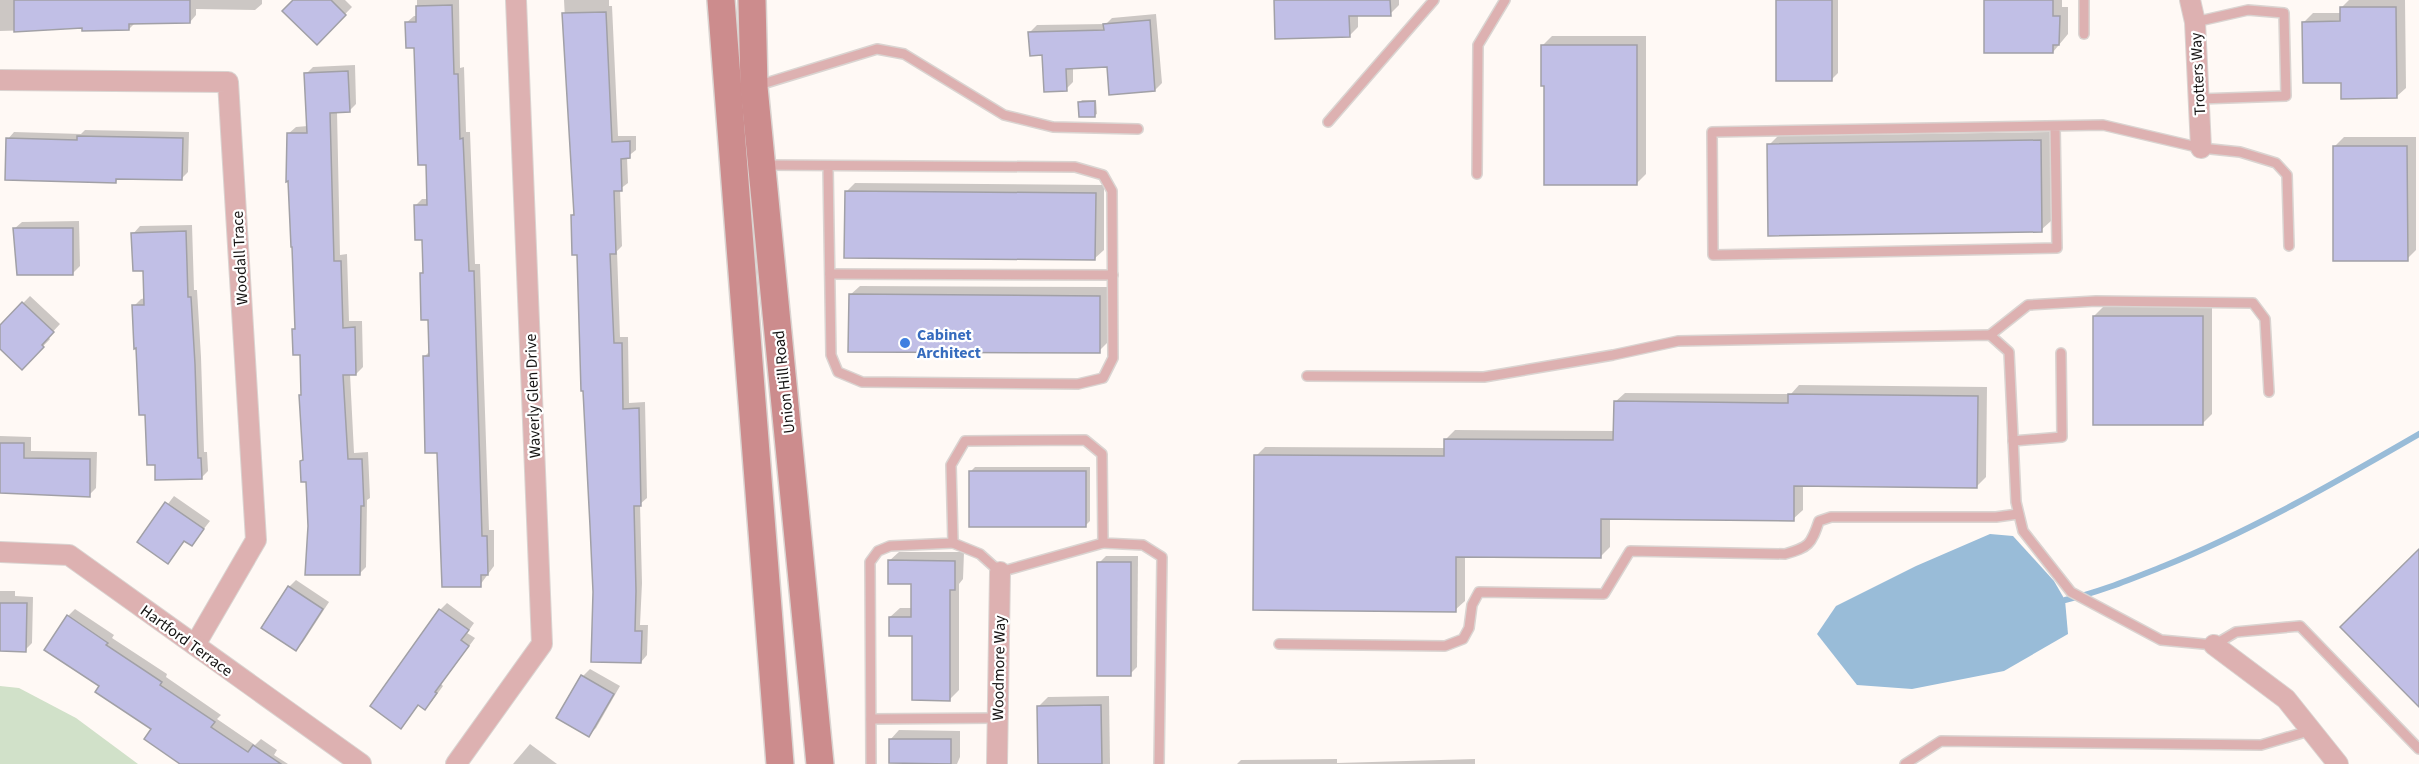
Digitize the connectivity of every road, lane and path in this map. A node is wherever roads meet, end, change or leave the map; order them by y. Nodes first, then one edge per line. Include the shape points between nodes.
1 (516, 0) edge
2 (721, 0) edge
3 (752, 0) edge
4 (1434, 0) edge
5 (1505, 0) edge
6 (2084, 0) edge
7 (2190, 0) edge
8 (2195, 22) junction
9 (2084, 34) dead end
10 (0, 80) edge
11 (754, 87) junction
12 (2199, 99) junction
13 (1328, 122) dead end
14 (2055, 126) junction
15 (1138, 129) dead end
16 (2201, 148) junction
17 (748, 165) junction
18 (828, 166) junction
19 (1477, 174) dead end
20 (2289, 246) dead end
21 (830, 274) junction
22 (1113, 275) junction
23 (1990, 335) junction
24 (2061, 352) dead end
25 (1307, 376) dead end
26 (2269, 392) dead end
27 (2013, 441) junction
28 (2018, 514) junction
29 (953, 543) junction
30 (1103, 543) junction
31 (0, 552) edge
32 (1000, 572) junction
33 (1279, 644) dead end
34 (195, 645) junction
35 (2214, 645) junction
36 (997, 718) junction
37 (871, 719) junction
38 (2312, 730) junction
39 (2419, 749) edge
40 (361, 764) edge
41 (456, 764) edge
42 (780, 764) edge
43 (820, 764) edge
44 (871, 764) edge
45 (997, 764) edge
46 (1159, 764) edge
47 (1905, 764) edge
48 (2338, 764) edge

1 - 41 street, Waverly Glen Drive via 542,644
2 - 17 street, Union Hill Road
3 - 11 street, Union Hill Road
4 - 13 lane
5 - 19 lane via 1479,45
6 - 9 lane
7 - 8 street, Trotters Way
8 - 12 street, Trotters Way
8 - 12 lane via 2248,10 2284,13 2286,96
10 - 34 street, Woodall Trace via 228,82 256,540
11 - 15 lane via 877,49 904,54 1004,115 1053,127
11 - 17 street, Union Hill Road
12 - 16 street, Trotters Way
14 - 14 lane via 1712,132 1713,255 2057,249
14 - 16 lane via 2103,125
16 - 20 lane via 2240,152 2283,168 2289,183
17 - 18 lane
17 - 42 street, Union Hill Road
17 - 43 street, Union Hill Road
18 - 21 lane
18 - 22 lane via 1075,167 1102,175 1112,191
21 - 22 lane
21 - 22 lane via 831,355 838,372 862,382 1067,384 1103,378 1113,358
23 - 25 lane via 1677,341 1484,377
23 - 26 lane via 2028,305 2096,301 2253,303 2265,319
23 - 27 lane via 2009,352
24 - 27 lane via 2062,437
27 - 28 lane
28 - 33 lane via 1831,517 1819,521 1813,541 1785,554 1630,551 1604,594 1479,591 1463,639 1445,646
28 - 35 lane via 2023,531 2071,592 2161,640
29 - 30 lane via 951,465 965,441 1063,440 1085,440 1102,454
29 - 32 lane via 980,554
29 - 37 lane via 890,546 878,551 870,562
30 - 32 lane
30 - 46 lane via 1143,545 1162,557
31 - 34 street, Hartford Terrace via 69,555
32 - 36 street, Woodmore Way
34 - 40 street, Hartford Terrace
35 - 38 street via 2286,699
35 - 39 lane via 2236,632 2300,626
36 - 37 lane
36 - 45 street, Woodmore Way
37 - 44 lane
38 - 47 lane via 2261,745 1941,741
38 - 48 street

